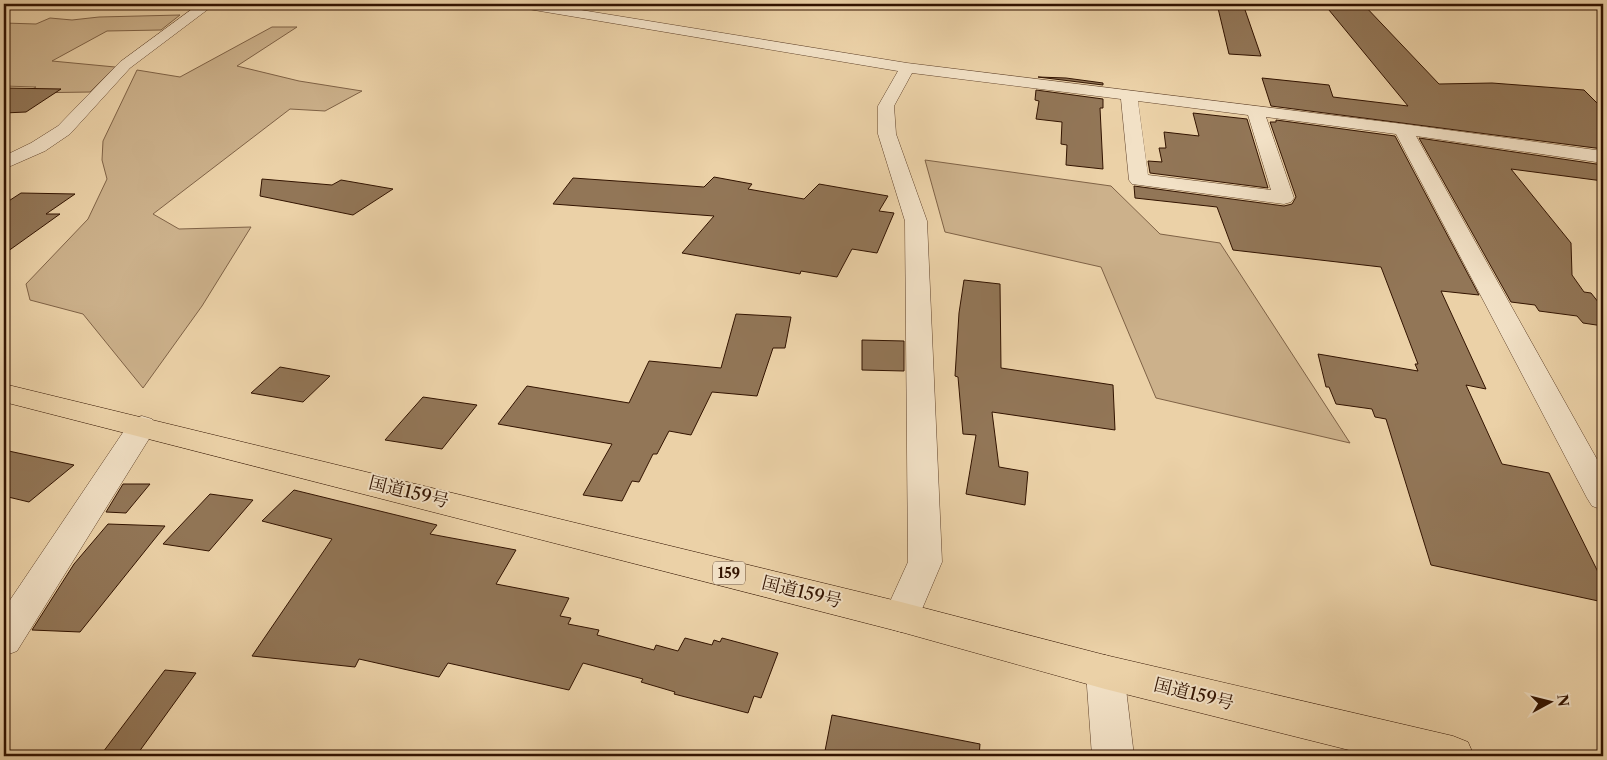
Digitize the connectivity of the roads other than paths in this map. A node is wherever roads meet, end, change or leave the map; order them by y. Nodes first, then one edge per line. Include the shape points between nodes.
1 (208, 4) edge
2 (522, 4) edge
3 (907, 68) junction
4 (1129, 95) junction
5 (1255, 111) junction
6 (1403, 129) junction
7 (1603, 158) edge
8 (4, 163) edge
9 (4, 393) edge
10 (142, 426) junction
11 (1603, 498) edge
12 (901, 617) junction
13 (4, 640) edge
14 (1105, 672) junction
15 (1113, 756) edge
16 (1453, 756) edge

1 - 8 street via 125,65 64,130
2 - 3 street
3 - 4 street
3 - 12 street via 886,106 887,134 916,221 925,562
4 - 5 street
4 - 5 street via 1139,180 1284,198
5 - 6 street
6 - 7 street
6 - 11 street
9 - 10 highway, 国道159号 / 159
10 - 12 highway, 国道159号 / 159
10 - 13 street
12 - 14 highway, 国道159号 / 159
14 - 15 street
14 - 16 highway, 国道159号 / 159

